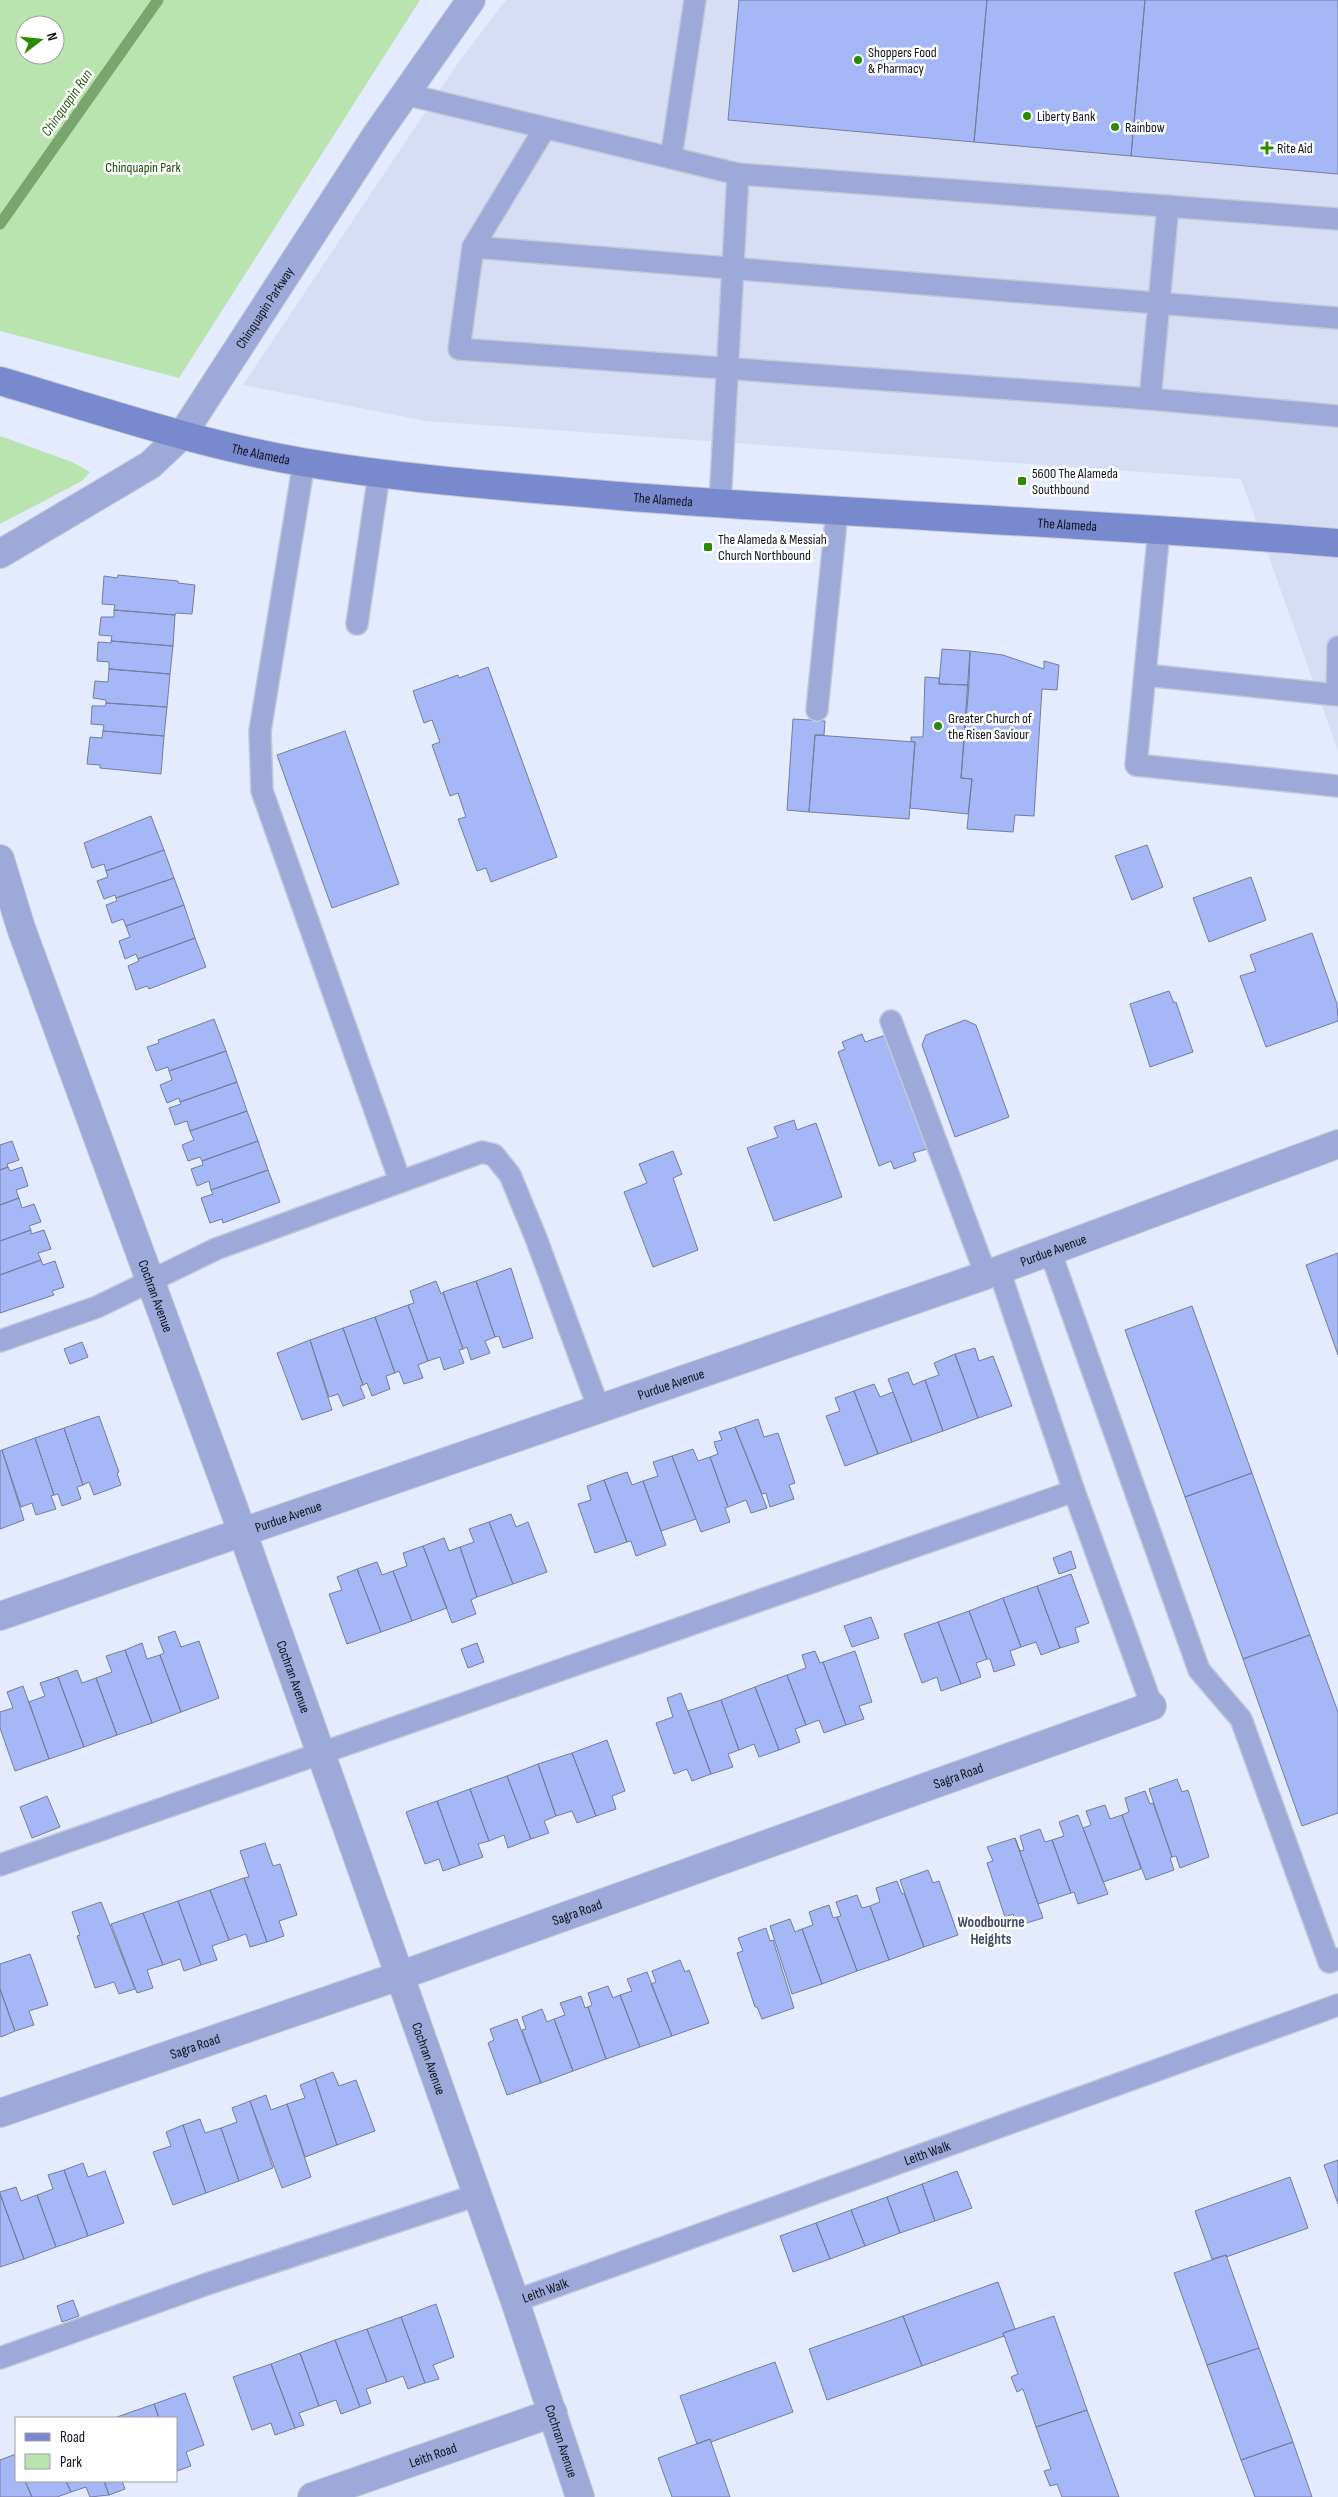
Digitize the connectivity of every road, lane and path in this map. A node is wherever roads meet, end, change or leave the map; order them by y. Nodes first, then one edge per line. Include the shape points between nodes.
1 (471, 0) edge
2 (695, 0) edge
3 (405, 94) junction
4 (545, 128) junction
5 (671, 158) junction
6 (738, 174) junction
7 (1168, 206) junction
8 (1338, 220) edge
9 (473, 246) junction
10 (733, 268) junction
11 (1159, 303) junction
12 (1338, 318) edge
13 (727, 368) junction
14 (0, 381) edge
15 (1150, 399) junction
16 (1338, 416) edge
17 (182, 435) junction
18 (304, 462) junction
19 (379, 474) junction
20 (720, 504) junction
21 (836, 511) junction
22 (1158, 530) junction
23 (1338, 543) edge
24 (0, 554) edge
25 (357, 624) dead end
26 (1338, 648) edge
27 (1145, 675) junction
28 (817, 710) dead end
29 (1338, 786) edge
30 (0, 859) edge
31 (891, 1021) dead end
32 (1338, 1144) edge
33 (400, 1181) junction
34 (1050, 1251) junction
35 (992, 1273) junction
36 (150, 1281) junction
37 (0, 1341) edge
38 (599, 1409) junction
39 (1074, 1491) junction
40 (242, 1531) junction
41 (0, 1616) edge
42 (1152, 1706) joint
43 (320, 1753) junction
44 (0, 1865) edge
45 (1338, 1959) edge
46 (399, 1976) junction
47 (1338, 2005) edge
48 (0, 2113) edge
49 (477, 2194) junction
50 (515, 2301) junction
51 (0, 2358) edge
52 (553, 2413) junction
53 (312, 2497) edge
54 (580, 2497) edge

1 - 3 street, Chinquapin Parkway
2 - 5 lane
3 - 4 lane
3 - 17 street, Chinquapin Parkway
4 - 5 lane
4 - 9 lane
5 - 6 lane
6 - 7 lane
6 - 10 lane
7 - 8 lane
7 - 11 lane
9 - 10 lane
9 - 13 lane via 459,348
10 - 11 lane
10 - 13 lane
11 - 12 lane
11 - 15 lane
13 - 15 lane
13 - 20 lane
14 - 17 main road, The Alameda
15 - 16 lane
17 - 18 main road, The Alameda
17 - 24 street, Chinquapin Parkway via 150,465
18 - 19 main road, The Alameda
18 - 33 lane via 260,731 262,790
19 - 20 main road, The Alameda
19 - 25 lane
20 - 21 main road, The Alameda
21 - 22 main road, The Alameda
21 - 28 lane
22 - 23 main road, The Alameda
22 - 27 lane
26 - 27 lane via 1338,695
27 - 29 lane via 1136,765
30 - 36 street, Cochran Avenue via 21,928
31 - 35 lane
32 - 34 street, Purdue Avenue
33 - 36 lane via 216,1249
33 - 38 lane via 482,1152 494,1155 510,1175
34 - 35 street, Purdue Avenue
34 - 45 lane via 1199,1670 1240,1720 1329,1962
35 - 38 street, Purdue Avenue
35 - 39 lane
36 - 37 lane via 97,1307
36 - 40 street, Cochran Avenue
38 - 40 street, Purdue Avenue
39 - 42 lane
39 - 43 lane
40 - 41 street, Purdue Avenue
40 - 43 street, Cochran Avenue
42 - 46 street, Sagra Road
43 - 44 lane
43 - 46 street, Cochran Avenue
46 - 48 street, Sagra Road
46 - 49 street, Cochran Avenue
47 - 50 lane, Leith Walk
49 - 50 street, Cochran Avenue
49 - 51 lane via 207,2284
50 - 52 street, Cochran Avenue
52 - 53 street, Leith Road
52 - 54 street, Cochran Avenue

